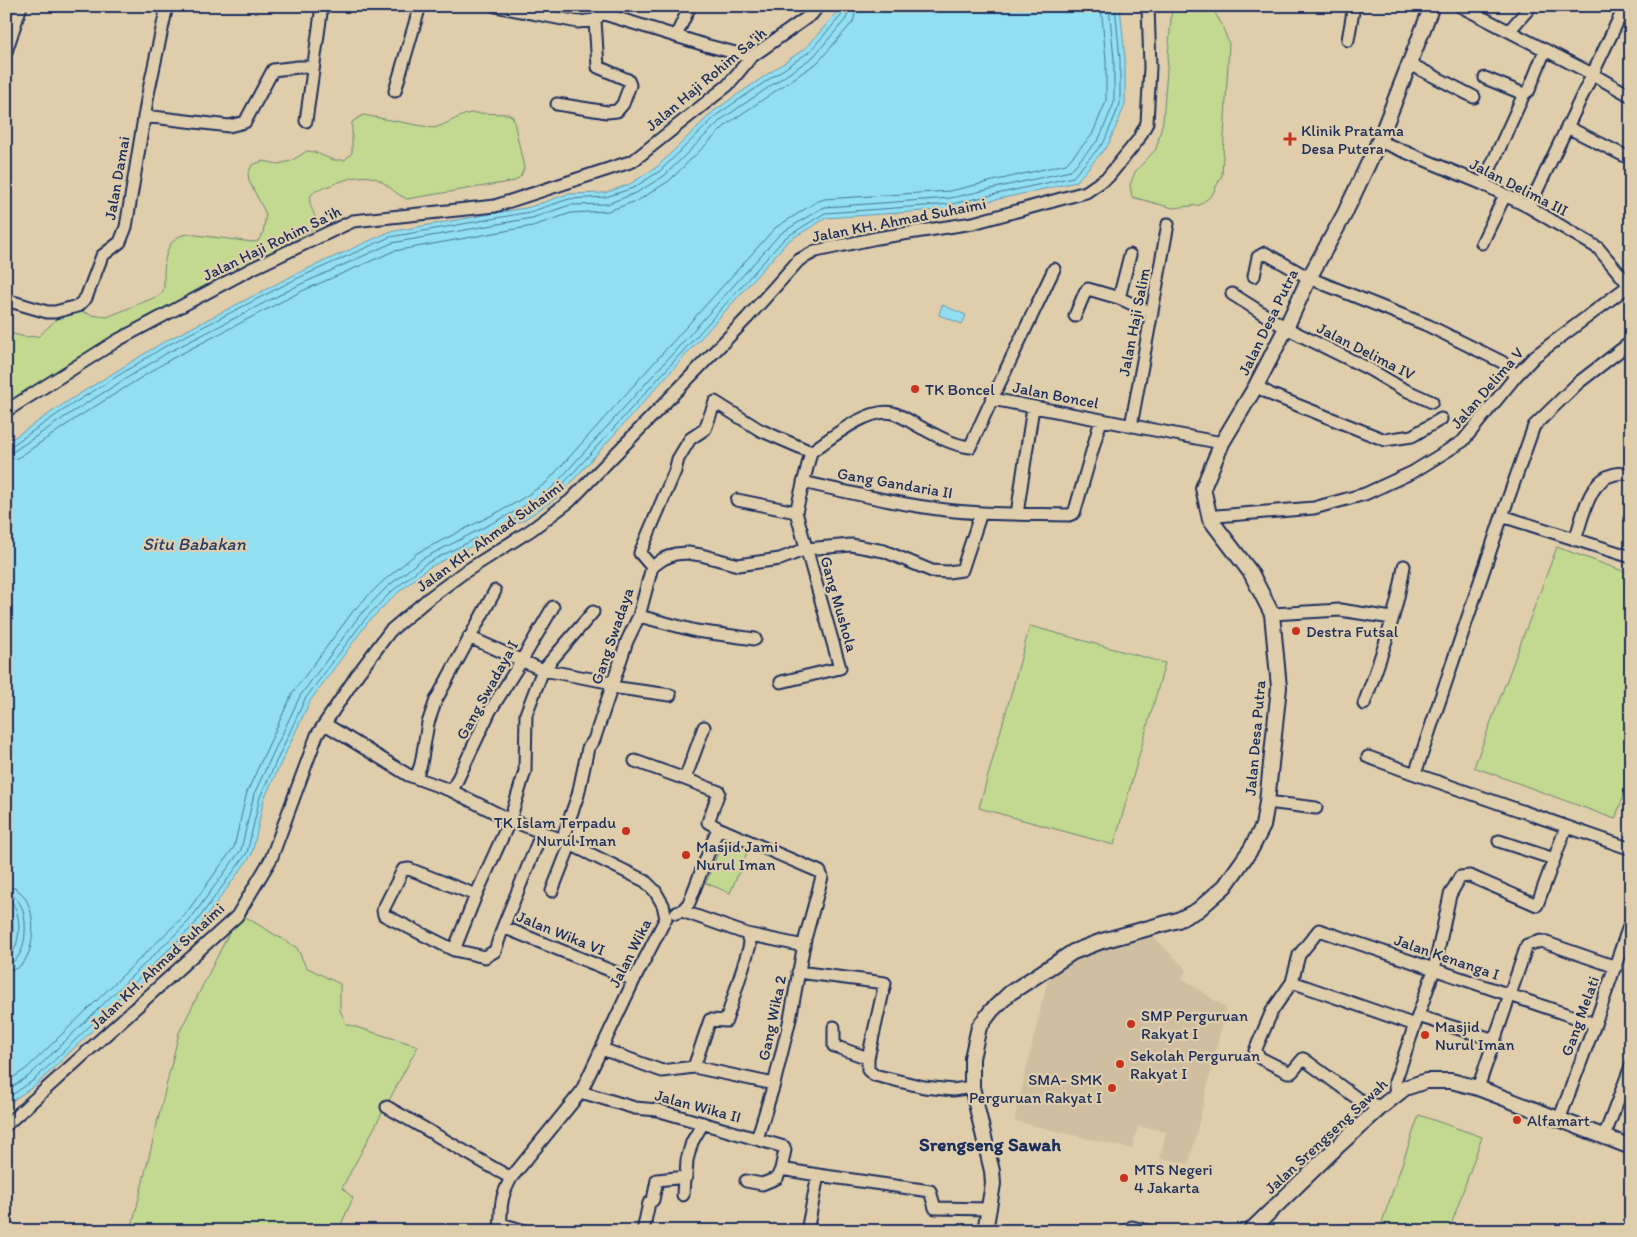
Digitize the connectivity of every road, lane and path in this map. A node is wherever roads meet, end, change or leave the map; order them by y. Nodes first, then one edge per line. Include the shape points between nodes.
1 (21, 6) edge
2 (167, 6) edge
3 (322, 6) edge
4 (420, 6) edge
5 (494, 6) edge
6 (690, 6) edge
7 (818, 6) edge
8 (1148, 6) edge
9 (1354, 6) edge
10 (1432, 6) edge
11 (1460, 6) edge
12 (1531, 6) edge
13 (1626, 10) edge
14 (600, 13) edge
15 (1509, 31) junction
16 (676, 36) junction
17 (1348, 40) dead end
18 (1545, 50) junction
19 (6, 52) edge
20 (752, 57) junction
21 (1410, 64) junction
22 (313, 67) junction
23 (1592, 74) junction
24 (1485, 78) dead end
25 (396, 91) dead end
26 (1524, 94) junction
27 (1631, 96) edge
28 (1474, 97) dead end
29 (557, 104) dead end
30 (144, 116) junction
31 (306, 121) dead end
32 (1567, 127) junction
33 (1379, 141) junction
34 (1625, 156) dead end
35 (1483, 184) junction
36 (1505, 194) junction
37 (1528, 207) junction
38 (1168, 224) dead end
39 (1482, 243) dead end
40 (1130, 255) dead end
41 (1054, 269) dead end
42 (1254, 276) dead end
43 (1310, 278) junction
44 (1630, 284) edge
45 (1232, 294) dead end
46 (1119, 298) junction
47 (6, 300) edge
48 (1152, 313) junction
49 (1076, 316) dead end
50 (1286, 328) junction
51 (1631, 342) edge
52 (1516, 376) junction
53 (1256, 386) junction
54 (992, 399) junction
55 (1432, 402) dead end
56 (1033, 407) junction
57 (6, 411) edge
58 (1441, 419) dead end
59 (1101, 420) junction
60 (1132, 426) junction
61 (1222, 443) junction
62 (811, 452) junction
63 (1631, 474) edge
64 (803, 482) junction
65 (737, 500) dead end
66 (796, 512) junction
67 (981, 513) junction
68 (1017, 514) junction
69 (1502, 516) junction
70 (1210, 519) junction
71 (1576, 540) junction
72 (806, 549) junction
73 (1631, 557) edge
74 (1404, 566) dead end
75 (652, 567) junction
76 (495, 591) dead end
77 (553, 607) dead end
78 (593, 612) dead end
79 (1272, 614) junction
80 (639, 616) junction
81 (1392, 618) junction
82 (469, 637) junction
83 (755, 639) dead end
84 (522, 660) junction
85 (543, 670) junction
86 (781, 682) dead end
87 (612, 685) junction
88 (670, 694) dead end
89 (1364, 704) dead end
90 (325, 724) junction
91 (704, 727) dead end
92 (1368, 757) dead end
93 (635, 761) dead end
94 (1415, 774) junction
95 (416, 778) junction
96 (686, 780) junction
97 (452, 791) junction
98 (1267, 802) junction
99 (1316, 808) dead end
100 (510, 820) junction
101 (1566, 827) junction
102 (718, 828) junction
103 (542, 832) junction
104 (1499, 841) dead end
105 (566, 842) junction
106 (1631, 849) edge
107 (1554, 859) junction
108 (552, 891) dead end
109 (476, 895) junction
110 (682, 911) junction
111 (666, 918) junction
112 (1631, 925) edge
113 (503, 927) junction
114 (747, 934) junction
115 (804, 946) junction
116 (454, 950) junction
117 (1616, 967) junction
118 (1434, 970) junction
119 (798, 972) junction
120 (634, 980) junction
121 (1292, 982) junction
122 (1511, 996) junction
123 (1416, 1020) junction
124 (1595, 1024) junction
125 (834, 1027) dead end
126 (1495, 1040) junction
127 (602, 1049) junction
128 (868, 1058) junction
129 (1631, 1066) edge
130 (694, 1067) junction
131 (774, 1084) junction
132 (972, 1087) junction
133 (1478, 1088) junction
134 (581, 1092) junction
135 (1399, 1092) junction
136 (387, 1107) dead end
137 (1381, 1107) junction
138 (1559, 1120) junction
139 (703, 1123) junction
140 (6, 1125) edge
141 (1604, 1137) junction
142 (757, 1139) junction
143 (1631, 1147) edge
144 (781, 1169) junction
145 (505, 1175) junction
146 (818, 1175) junction
147 (684, 1178) junction
148 (746, 1181) dead end
149 (683, 1195) dead end
150 (990, 1209) junction
151 (500, 1227) edge
152 (525, 1231) edge
153 (642, 1231) edge
154 (807, 1231) edge
155 (985, 1231) edge
156 (1124, 1231) edge
157 (1148, 1231) edge
158 (1250, 1231) edge

1 - 19 street
2 - 30 street, Jalan Damai
3 - 22 street
4 - 25 street
5 - 14 street via 578,22
6 - 16 street
7 - 20 street, Jalan Haji Rohim Sa'ih via 812,14
8 - 90 street, Jalan KH. Ahmad Suhaimi via 1150,67 1147,123 1138,140 1108,177 1086,192 973,223 877,238 816,251 799,260 570,501 463,573 390,630
9 - 17 street
10 - 21 street, Jalan Desa Putra
11 - 15 street
12 - 15 street
13 - 23 street
14 - 16 street
14 - 29 street via 598,67 628,80 630,85 623,104 617,111 607,112
15 - 18 street
16 - 20 street
18 - 23 street
18 - 26 street
20 - 57 street, Jalan Haji Rohim Sa'ih via 728,84 633,161 495,206 353,221 251,269 118,340
21 - 28 street
21 - 33 street, Jalan Desa Putra
22 - 30 street via 273,70 245,122 229,126
22 - 31 street
23 - 27 street
23 - 32 street
24 - 26 street
26 - 35 street
30 - 47 street, Jalan Damai via 126,226 120,242 102,256 86,298 78,306 55,312
32 - 34 street
32 - 37 street
33 - 35 street, Jalan Delima III
33 - 43 street, Jalan Desa Putra
35 - 36 street, Jalan Delima III
36 - 37 street, Jalan Delima III
36 - 39 street
37 - 44 street, Jalan Delima III via 1598,248
38 - 48 street, Jalan Haji Salim
40 - 46 street
41 - 54 street
42 - 43 street via 1258,257 1265,253
43 - 50 street, Jalan Desa Putra
43 - 52 street via 1427,325 1502,362
44 - 52 street, Jalan Delima V via 1535,356
45 - 50 street, Jalan Delima IV
46 - 48 street
46 - 49 street via 1088,290
48 - 60 street, Jalan Haji Salim
50 - 53 street, Jalan Desa Putra
50 - 55 street, Jalan Delima IV
51 - 69 street via 1578,383 1534,426
52 - 70 street, Jalan Delima V via 1463,441 1414,472 1366,494 1314,508
53 - 58 street via 1385,440 1412,436
53 - 61 street, Jalan Desa Putra
54 - 56 street, Jalan Boncel
54 - 62 street, Jalan Boncel via 970,447 948,441 896,414 879,412 862,418
56 - 59 street, Jalan Boncel
56 - 68 street
59 - 60 street, Jalan Boncel
59 - 68 street, Gang Gandaria II via 1074,513
60 - 61 street, Jalan Boncel
61 - 70 street, Jalan Desa Putra via 1203,488
62 - 64 street
62 - 75 street via 760,430 715,402 705,429 690,439 678,459 640,553
63 - 71 street via 1621,472 1607,476 1596,485
64 - 66 street
64 - 67 street, Gang Gandaria II via 885,501
65 - 66 street
66 - 72 street
67 - 68 street, Gang Gandaria II
67 - 72 street via 962,570 932,571 884,551 851,545
69 - 71 street
69 - 94 street
70 - 79 street, Jalan Desa Putra via 1251,573
71 - 73 street
72 - 75 street via 780,559 738,565 701,555 675,554
72 - 86 street, Gang Mushola via 840,668
74 - 81 street
75 - 80 street, Gang Swadaya
76 - 82 street
77 - 84 street, Gang Swadaya I
78 - 85 street, Gang Swadaya
79 - 81 street via 1340,610
79 - 98 street, Jalan Desa Putra via 1279,687
80 - 83 street via 696,631
80 - 87 street, Gang Swadaya
81 - 89 street
82 - 84 street
82 - 95 street via 436,700
84 - 85 street
84 - 97 street, Gang Swadaya I via 490,710
85 - 87 street
85 - 100 street, Gang Swadaya via 526,714 526,771
87 - 88 street
87 - 105 street, Gang Swadaya via 594,740 588,748
90 - 95 street, Jalan Wika
90 - 140 street, Jalan KH. Ahmad Suhaimi via 317,734 271,859 237,916
91 - 96 street
92 - 94 street
93 - 96 street
94 - 101 street
95 - 97 street, Jalan Wika
96 - 102 street via 720,792 708,822
97 - 100 street, Jalan Wika
98 - 99 street
98 - 132 street, Jalan Desa Putra via 1262,826 1251,849 1225,886 1198,910 1178,920 1073,952 1010,993 992,1010 978,1028 972,1058
100 - 103 street, Jalan Wika
100 - 109 street, Gang Swadaya
101 - 106 street
101 - 107 street
102 - 110 street via 689,903
102 - 115 street, Gang Wika 2 via 820,872 822,877
103 - 105 street, Jalan Wika
103 - 113 street, Jalan Wika VI
104 - 107 street
105 - 108 street, Gang Swadaya
105 - 111 street, Jalan Wika via 645,881 663,905
107 - 118 street via 1536,905 1470,876 1460,876 1450,895
109 - 116 street, Gang Swadaya
109 - 116 street via 406,869 383,910 384,915
110 - 111 street
110 - 114 street
111 - 120 street, Jalan Wika
112 - 117 street, Gang Melati
113 - 116 street, Jalan Wika VI via 495,951 485,957
113 - 120 street, Jalan Wika VI
114 - 115 street
114 - 130 street via 750,945 726,1021 710,1020
115 - 119 street, Gang Wika 2
117 - 122 street via 1541,941 1527,945
117 - 124 street, Gang Melati
118 - 121 street, Jalan Kenanga I via 1318,930 1299,956
118 - 122 street, Jalan Kenanga I
118 - 123 street
119 - 128 street via 885,983
119 - 131 street, Gang Wika 2
120 - 127 street, Jalan Wika
121 - 123 street
121 - 137 street via 1272,1012 1255,1051 1260,1058 1288,1072 1292,1072 1303,1059 1358,1099
122 - 124 street, Jalan Kenanga I
122 - 126 street
123 - 126 street
123 - 135 street via 1395,1082
124 - 138 street, Gang Melati
125 - 128 street via 834,1046
126 - 133 street
127 - 130 street via 662,1071
127 - 134 street, Jalan Wika
128 - 132 street via 868,1070 874,1075 924,1087 953,1090
129 - 141 street
130 - 131 street
131 - 142 street, Gang Wika 2
132 - 150 street, Jalan Desa Putra via 992,1170
133 - 135 street, Jalan Srengseng Sawah via 1436,1080 1417,1083
133 - 138 street, Jalan Srengseng Sawah
134 - 139 street, Jalan Wika II
134 - 145 street, Jalan Wika
135 - 137 street, Jalan Srengseng Sawah
136 - 145 street
137 - 158 street, Jalan Srengseng Sawah
138 - 141 street, Jalan Srengseng Sawah
139 - 142 street, Jalan Wika II
139 - 147 street via 692,1142
141 - 143 street, Jalan Srengseng Sawah
142 - 144 street, Jalan Wika II via 785,1148
144 - 146 street
144 - 148 street via 777,1178 762,1184
145 - 151 street, Jalan Wika
146 - 150 street via 930,1191 935,1208
146 - 154 street
147 - 149 street
147 - 153 street via 657,1179
150 - 155 street, Jalan Desa Putra
151 - 152 street
156 - 157 street via 1132,1227

